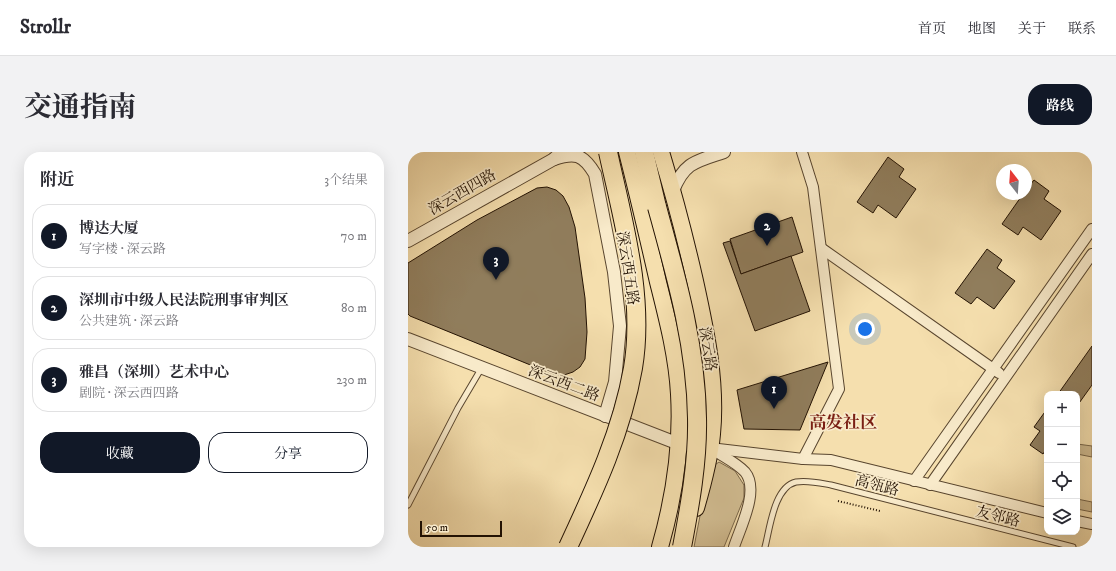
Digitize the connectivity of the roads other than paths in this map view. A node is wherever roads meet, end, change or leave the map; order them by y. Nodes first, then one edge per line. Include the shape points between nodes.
1 (608, 152) edge
2 (627, 152) edge
3 (644, 152) edge
4 (661, 152) edge
5 (724, 152) edge
6 (802, 152) edge
7 (557, 155) edge
8 (673, 190) junction
9 (1092, 229) edge
10 (408, 241) edge
11 (821, 248) junction
12 (1092, 254) edge
13 (408, 339) edge
14 (482, 368) junction
15 (993, 369) junction
16 (1006, 377) junction
17 (605, 416) junction
18 (679, 444) junction
19 (710, 448) junction
20 (803, 459) junction
21 (914, 481) junction
22 (930, 485) junction
23 (408, 505) edge
24 (917, 507) joint
25 (1044, 512) edge
26 (1080, 522) edge
27 (1092, 524) edge
28 (568, 547) edge
29 (660, 547) edge
30 (682, 547) edge
31 (734, 547) edge
32 (765, 547) edge
33 (1073, 547) edge

1 - 28 highway, bridge via 635,296 633,367 615,438
2 - 18 main road via 677,370
3 - 30 highway, bridge via 680,290 695,380 697,419 694,464 690,506
4 - 8 main road, 深云路
5 - 8 street via 687,167 678,177
6 - 11 street via 813,187
7 - 10 street, 深云西四路
7 - 17 street, 深云西五路 via 574,154 582,158 595,174 614,272 620,326 615,382
8 - 19 main road, 深云路 via 698,293 710,357 713,409
9 - 15 street
11 - 15 street
11 - 20 street via 839,389
12 - 16 street
13 - 14 street, 深云西二路
14 - 17 street, 深云西二路
14 - 23 lane via 458,408
15 - 16 street
15 - 21 street
16 - 22 street
17 - 18 street, 深云西二路
18 - 19 street, 深云西二路
18 - 29 main road via 671,504
19 - 20 street
19 - 30 main road, 深云路 via 697,503
19 - 31 street via 740,468 749,478 751,492 748,506
20 - 21 street via 831,460
21 - 22 street
22 - 25 street
24 - 32 lane, 高瓴路 via 831,485 805,482 791,484 778,498
24 - 33 lane, 友邻路
26 - 27 street

